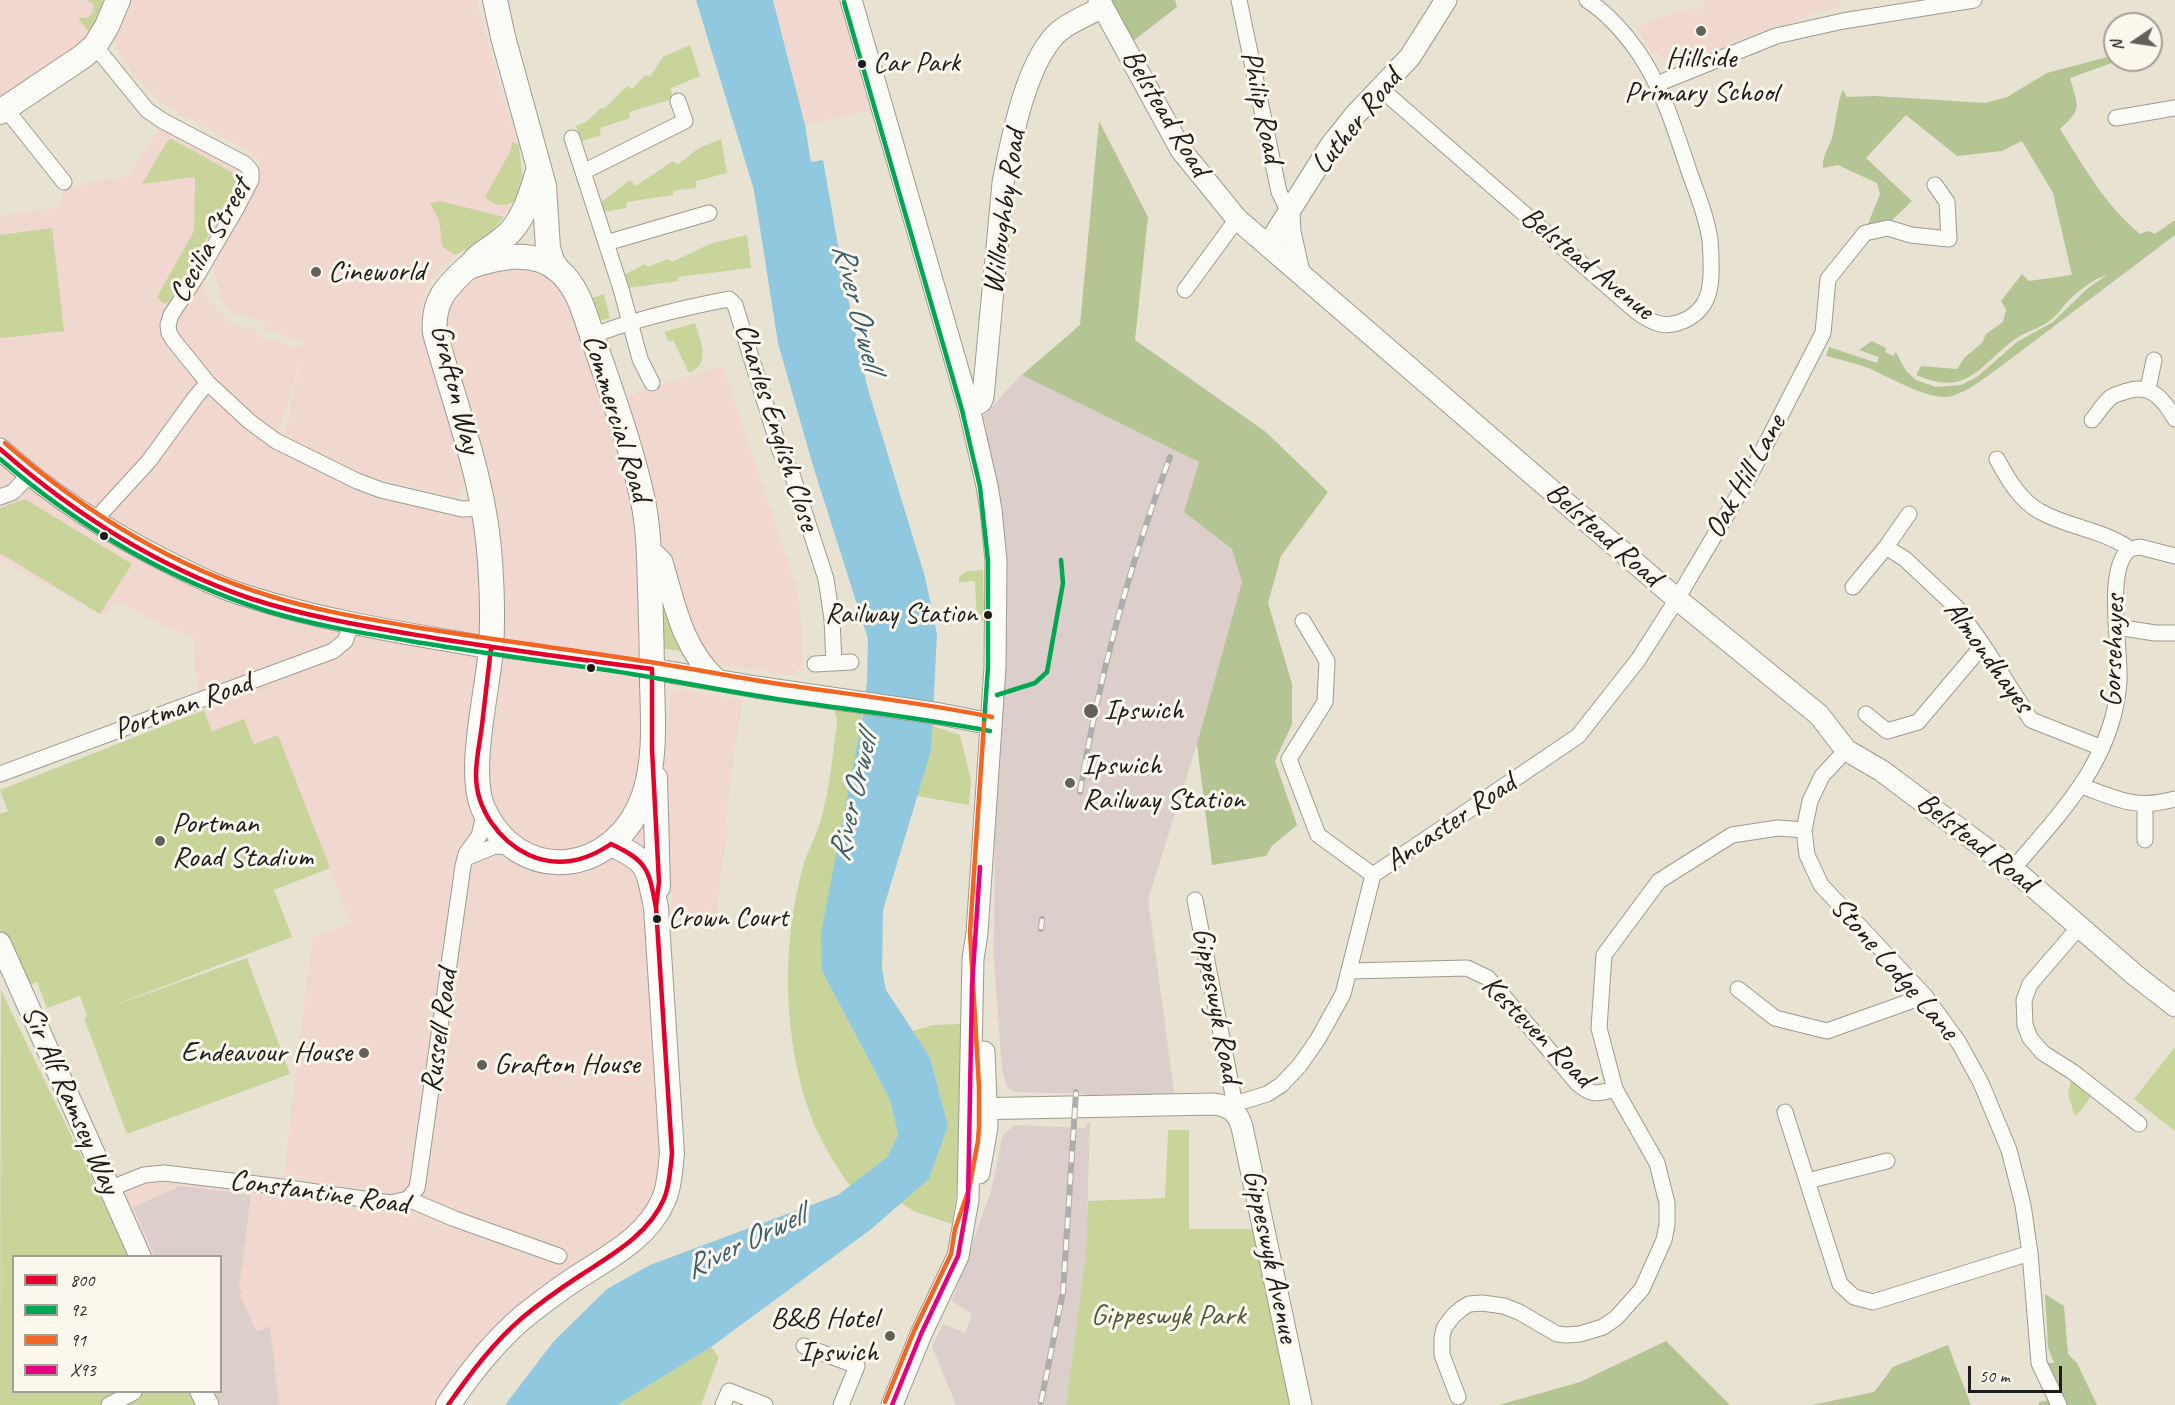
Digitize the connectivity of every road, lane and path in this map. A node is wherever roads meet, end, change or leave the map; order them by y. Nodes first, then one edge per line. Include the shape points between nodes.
1 (118, 0) edge
2 (495, 0) edge
3 (851, 0) edge
4 (1239, 0) edge
5 (1446, 0) edge
6 (1587, 0) edge
7 (1974, 0) edge
8 (1101, 3) edge
9 (95, 46) junction
10 (1657, 84) junction
11 (1381, 88) junction
12 (678, 100) dead end
13 (2175, 108) edge
14 (2, 110) edge
15 (2116, 118) dead end
16 (573, 138) dead end
17 (539, 168) junction
18 (583, 172) junction
19 (64, 182) dead end
20 (1935, 185) dead end
21 (1289, 212) junction
22 (709, 213) dead end
23 (1237, 219) junction
24 (606, 243) junction
25 (1268, 245) junction
26 (468, 267) junction
27 (558, 270) junction
28 (1299, 272) junction
29 (1185, 290) dead end
30 (630, 321) junction
31 (591, 336) junction
32 (2154, 360) dead end
33 (208, 383) junction
34 (652, 383) dead end
35 (2148, 389) junction
36 (969, 408) junction
37 (2175, 419) edge
38 (2092, 420) dead end
39 (0, 448) edge
40 (1997, 459) dead end
41 (28, 475) junction
42 (0, 497) edge
43 (485, 508) junction
44 (1910, 514) dead end
45 (94, 521) junction
46 (1886, 547) junction
47 (2130, 549) junction
48 (648, 551) junction
49 (2175, 556) edge
50 (1853, 587) dead end
51 (1677, 599) junction
52 (492, 619) junction
53 (1303, 621) dead end
54 (352, 623) junction
55 (2118, 627) junction
56 (2175, 633) edge
57 (453, 641) junction
58 (1983, 645) junction
59 (491, 648) junction
60 (851, 662) dead end
61 (834, 663) junction
62 (815, 664) dead end
63 (652, 669) junction
64 (695, 676) junction
65 (717, 680) junction
66 (652, 702) junction
67 (1866, 714) dead end
68 (991, 724) junction
69 (2102, 748) junction
70 (652, 749) junction
71 (1846, 750) junction
72 (0, 774) edge
73 (2082, 786) junction
74 (2175, 799) edge
75 (2145, 804) junction
76 (485, 811) junction
77 (1804, 830) junction
78 (2145, 840) dead end
79 (611, 844) junction
80 (514, 847) junction
81 (465, 858) junction
82 (2013, 869) junction
83 (1373, 875) junction
84 (1195, 900) dead end
85 (656, 907) junction
86 (2080, 926) junction
87 (0, 943) edge
88 (5, 969) edge
89 (1350, 971) junction
90 (1738, 989) dead end
91 (1925, 996) junction
92 (2175, 1006) edge
93 (1615, 1089) junction
94 (979, 1109) junction
95 (1232, 1110) junction
96 (1785, 1112) dead end
97 (2139, 1124) dead end
98 (1887, 1161) dead end
99 (1807, 1181) junction
100 (109, 1189) junction
101 (408, 1199) junction
102 (2030, 1253) junction
103 (139, 1255) edge
104 (559, 1256) dead end
105 (804, 1346) dead end
106 (132, 1393) edge
107 (1458, 1397) dead end
108 (109, 1405) edge
109 (448, 1405) edge
110 (723, 1405) edge
111 (765, 1405) edge
112 (841, 1405) edge
113 (892, 1405) edge
114 (1301, 1405) edge
115 (2059, 1405) edge

1 - 9 main road
2 - 17 main road
3 - 36 street
4 - 21 street, Philip Road via 1279,192
5 - 11 street, Luther Road via 1410,57
6 - 10 street, Belstead Avenue via 1623,32
7 - 10 street via 1776,36
8 - 23 street, Belstead Road via 1181,150
8 - 36 street, Willoughby Road via 1062,29 1046,45 1023,100 1003,183 983,397
9 - 14 main road
9 - 33 street, Cecilia Street via 147,110 250,167 251,180 236,209 168,325 169,333
10 - 11 street, Belstead Avenue via 1710,241 1710,287 1702,307 1687,320 1666,326 1637,312
11 - 21 street, Luther Road via 1331,145
12 - 18 street via 685,121
13 - 15 street
14 - 19 street
16 - 18 street
17 - 26 main road, Grafton Way via 531,196 512,230
17 - 27 main road via 545,193 548,248
18 - 24 street
20 - 51 street, Oak Hill Lane via 1947,202 1948,239 1888,228 1865,233 1828,279 1823,333 1749,477
21 - 25 street, Luther Road
21 - 28 street
22 - 24 street
23 - 25 street, Belstead Road
23 - 29 street
24 - 30 street
25 - 28 street, Belstead Road
26 - 27 main road via 493,259 519,257 542,261
26 - 43 main road, Grafton Way via 442,296 434,321
27 - 31 main road, Commercial Road via 583,308
28 - 51 street, Belstead Road
30 - 31 street, Charles English Close
30 - 34 street via 640,359
30 - 61 street, Charles English Close via 729,299 735,304 778,444 792,474 826,579
31 - 48 main road, Commercial Road via 639,485
32 - 35 street
33 - 43 street via 276,441 357,481 462,509
33 - 45 street via 149,460
35 - 37 street via 2159,396
35 - 38 street via 2114,396
36 - 68 street via 987,486 995,552
39 - 41 street
40 - 47 street via 2013,487 2039,512 2114,538
41 - 42 street via 13,492
41 - 45 street
43 - 52 main road, Grafton Way
44 - 46 street
45 - 54 street via 196,576 238,593
46 - 50 street
46 - 58 street, Almondhayes via 1905,559 1956,607
47 - 49 street via 2140,547
47 - 55 street, Gorsehayes via 2118,567
48 - 63 main road, Commercial Road
48 - 65 street via 662,562 693,653
51 - 71 street, Belstead Road via 1819,715
51 - 83 street, Ancaster Road via 1638,660 1578,736
52 - 57 street via 482,631
52 - 59 main road, Grafton Way
53 - 83 street via 1327,661 1325,702 1289,759 1318,835
54 - 57 street
54 - 72 street, Portman Road via 345,641 333,651
55 - 56 street
55 - 69 street, Gorsehayes via 2119,682
57 - 59 street
58 - 67 street via 1918,722 1887,730
58 - 69 street, Almondhayes via 2031,720
59 - 63 street
59 - 76 main road via 477,765 478,793
60 - 61 street
61 - 62 street
63 - 64 street
63 - 66 main road
64 - 65 street
64 - 66 street via 670,682
65 - 68 street
66 - 70 main road
68 - 94 street via 973,977
69 - 73 street, Gorsehayes
70 - 79 main road via 648,781 638,810
70 - 85 main road via 659,882
71 - 77 street, Stone Lodge Lane via 1822,776 1810,801
71 - 82 street, Belstead Road via 1882,771
73 - 75 street via 2127,803
73 - 82 street, Gorsehayes
74 - 75 street
75 - 78 street
76 - 80 main road
76 - 81 street, Russell Road via 479,836
77 - 91 street, Stone Lodge Lane via 1807,855 1821,885
77 - 93 street via 1778,828 1732,835 1659,881 1610,946 1604,955 1599,1028
79 - 80 main road via 592,857 556,862 533,857
79 - 85 main road via 644,863
80 - 81 street via 495,846
81 - 101 street, Russell Road via 417,1188
82 - 86 street, Belstead Road
83 - 89 street, Ancaster Road
84 - 95 street, Gippeswyk Road via 1233,1095
85 - 109 main road via 672,1155 664,1199 637,1237 513,1326
86 - 92 street, Belstead Road
86 - 97 street via 2030,984 2024,1000 2025,1024 2030,1038 2043,1053
87 - 88 street, Sir Alf Ramsey Way
88 - 100 street, Sir Alf Ramsey Way
89 - 93 street, Kesteven Road via 1476,971 1488,978 1577,1083 1594,1094
89 - 95 street, Ancaster Road via 1343,994 1300,1065 1275,1090 1241,1101
90 - 91 street via 1775,1018 1827,1031
91 - 102 street, Stone Lodge Lane via 1959,1043 1981,1083 2009,1150
93 - 107 street via 1657,1163 1667,1203 1664,1240 1642,1289 1616,1318 1580,1334 1557,1334 1504,1306 1470,1304 1453,1316 1442,1338 1442,1355
94 - 95 street via 1213,1104
94 - 113 street via 958,1256
95 - 114 street, Gippeswyk Avenue via 1242,1127
96 - 99 street
98 - 99 street
99 - 102 street via 1840,1284 1854,1297 1873,1302
100 - 101 street, Constantine Road via 144,1175 164,1173 390,1203
100 - 103 street, Sir Alf Ramsey Way
101 - 104 street, Constantine Road
102 - 115 street, Stone Lodge Lane via 2039,1363
105 - 112 street via 856,1366
106 - 108 street
110 - 111 street via 729,1391

